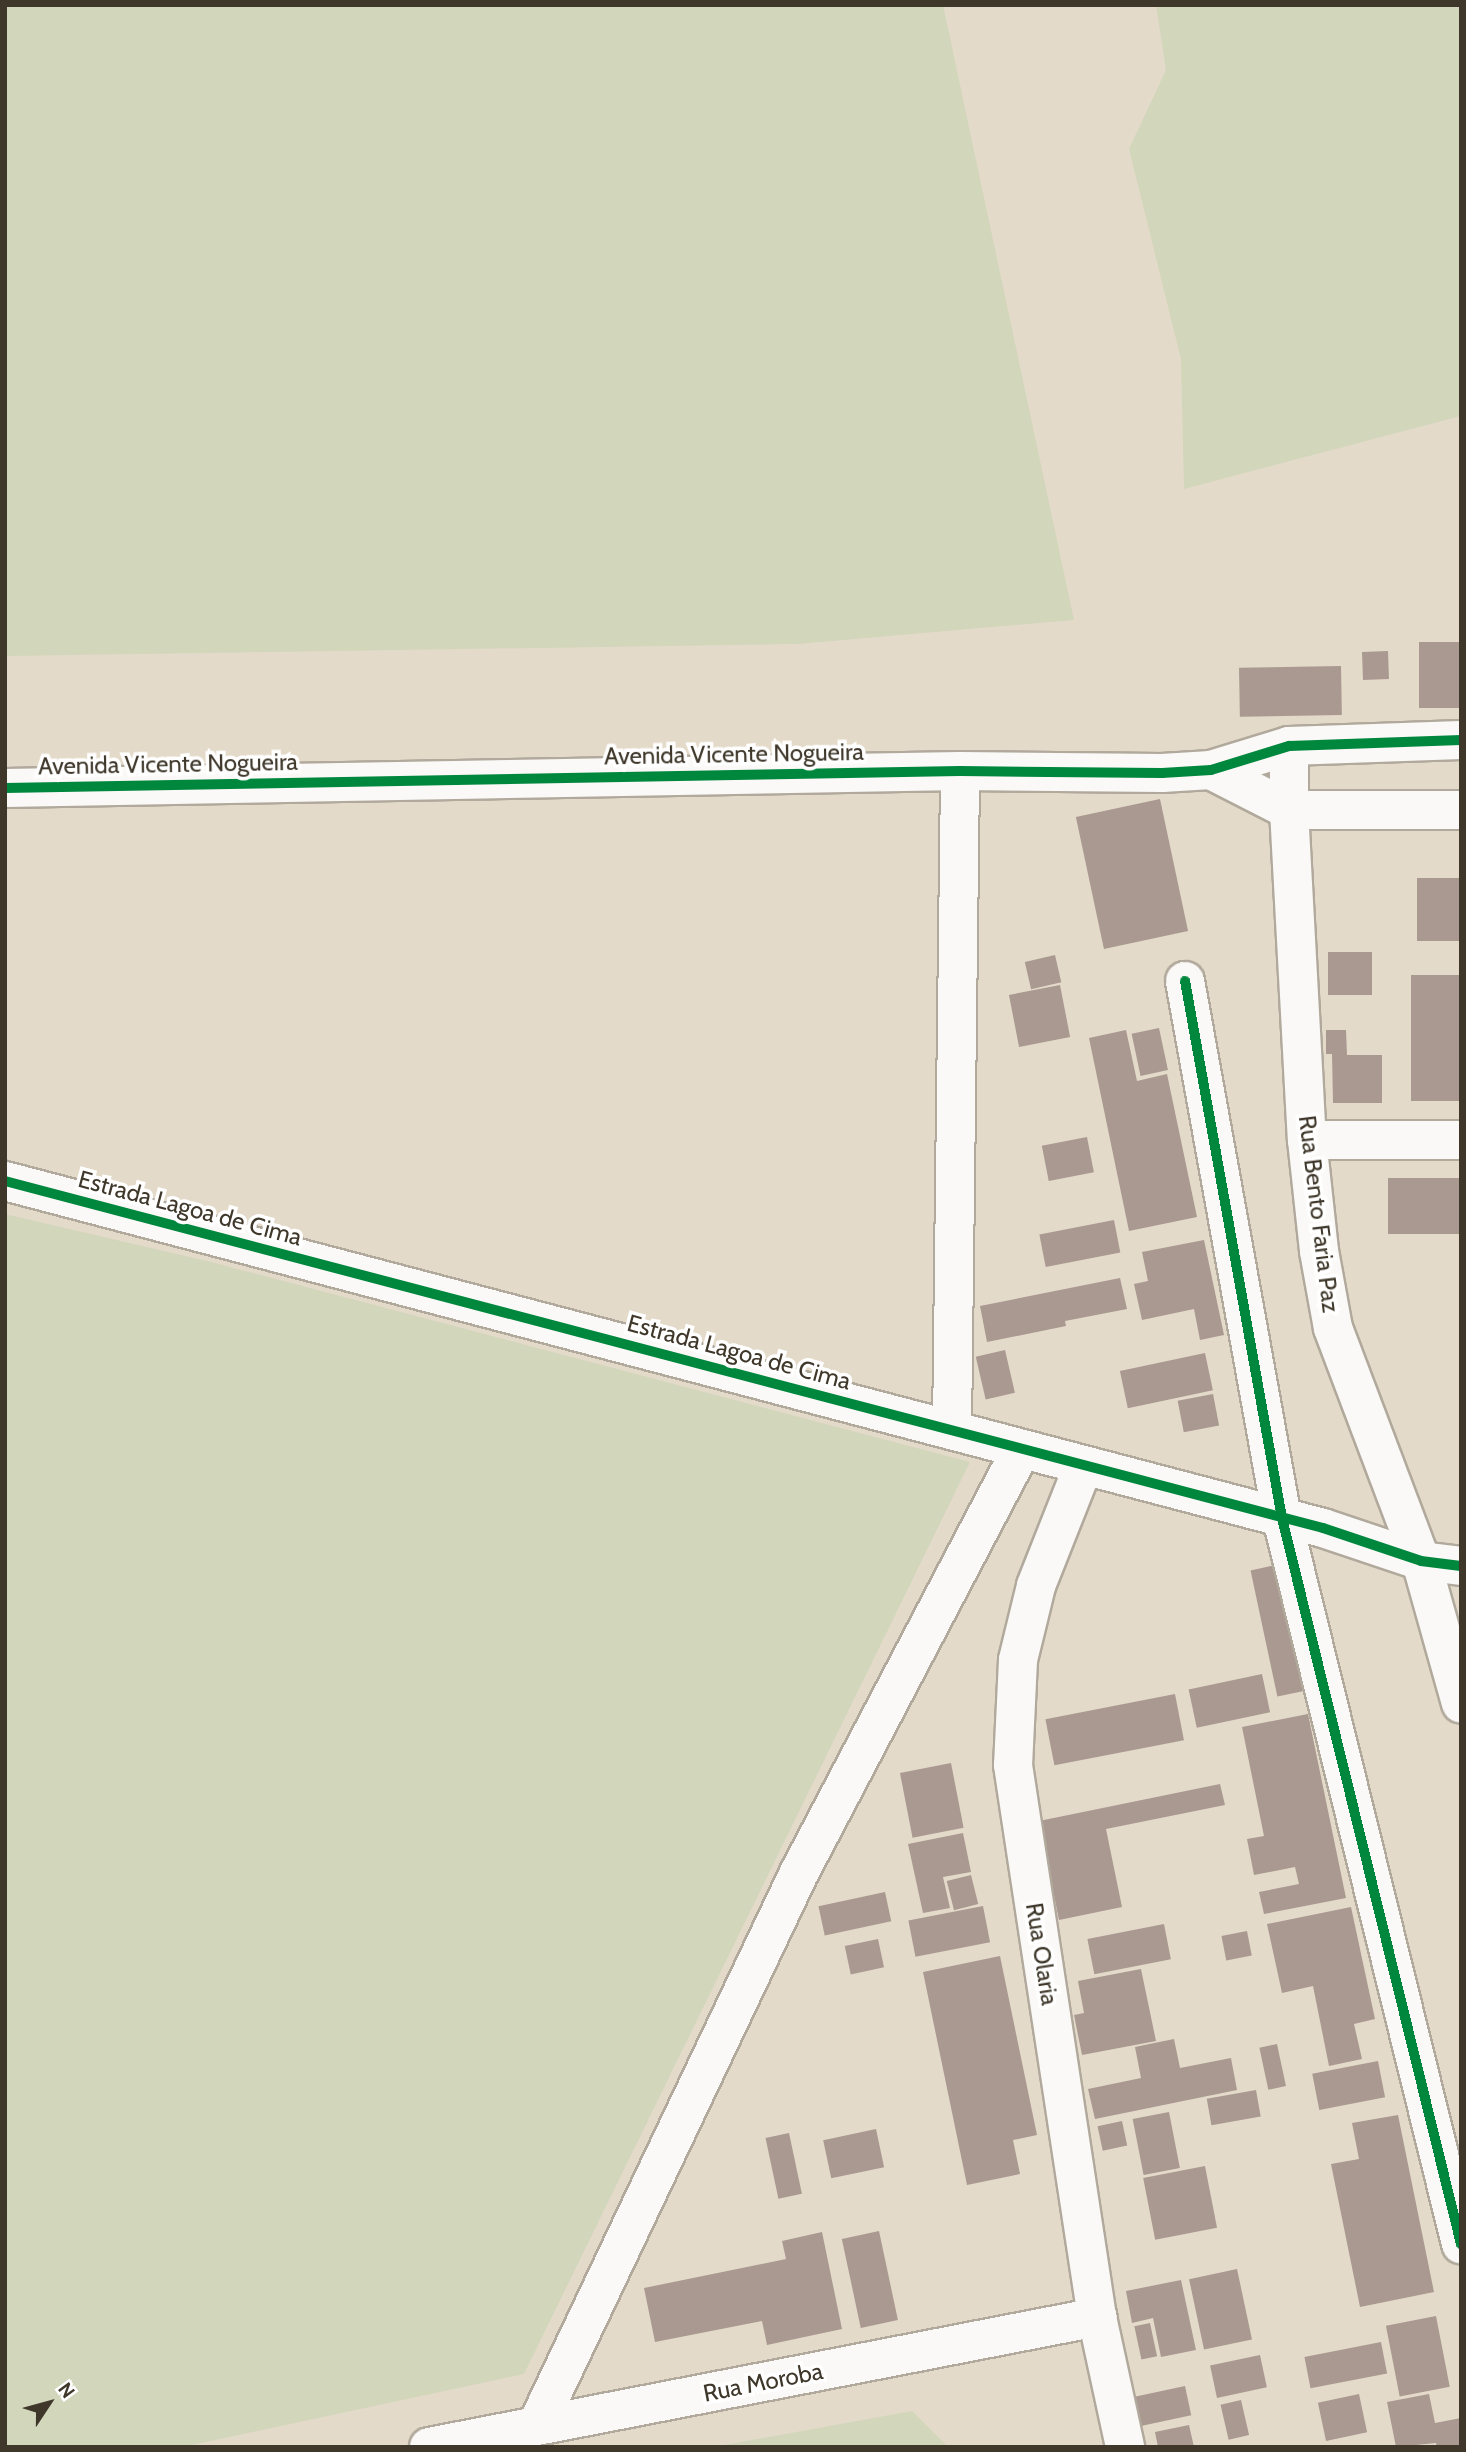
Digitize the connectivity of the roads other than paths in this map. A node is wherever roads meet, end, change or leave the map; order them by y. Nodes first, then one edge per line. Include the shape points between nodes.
1 (1461, 740) edge
2 (1289, 747) junction
3 (1212, 770) junction
4 (960, 772) junction
5 (5, 788) edge
6 (1289, 810) junction
7 (1461, 810) edge
8 (1185, 981) dead end
9 (1307, 1140) junction
10 (1461, 1140) edge
11 (5, 1181) edge
12 (952, 1430) junction
13 (1021, 1451) junction
14 (1083, 1467) junction
15 (1282, 1518) junction
16 (1421, 1561) junction
17 (1461, 1566) edge
18 (1461, 1703) edge
19 (1461, 2244) edge
20 (1097, 2317) junction
21 (537, 2425) junction
22 (429, 2447) edge
23 (1125, 2447) edge

1 - 2 street, Avenida Vicente Nogueira
2 - 3 street, Avenida Vicente Nogueira
2 - 6 street, Rua Bento Faria Paz
3 - 4 street, Avenida Vicente Nogueira
3 - 6 street
4 - 5 street, Avenida Vicente Nogueira
4 - 12 street
6 - 7 street
6 - 9 street, Rua Bento Faria Paz
8 - 15 street
9 - 10 street
9 - 16 street, Rua Bento Faria Paz via 1334,1328
11 - 12 street, Estrada Lagoa de Cima
12 - 13 street, Estrada Lagoa de Cima
13 - 14 street, Estrada Lagoa de Cima
13 - 21 street via 799,1873
14 - 15 street, Estrada Lagoa de Cima
14 - 20 street, Rua Olaria via 1036,1586 1018,1660 1013,1765
15 - 16 street, Estrada Lagoa de Cima
15 - 19 street
16 - 17 street, Estrada Lagoa de Cima
16 - 18 street, Rua Bento Faria Paz
20 - 21 street, Rua Moroba
20 - 23 street, Rua Olaria
21 - 22 street, Rua Moroba

